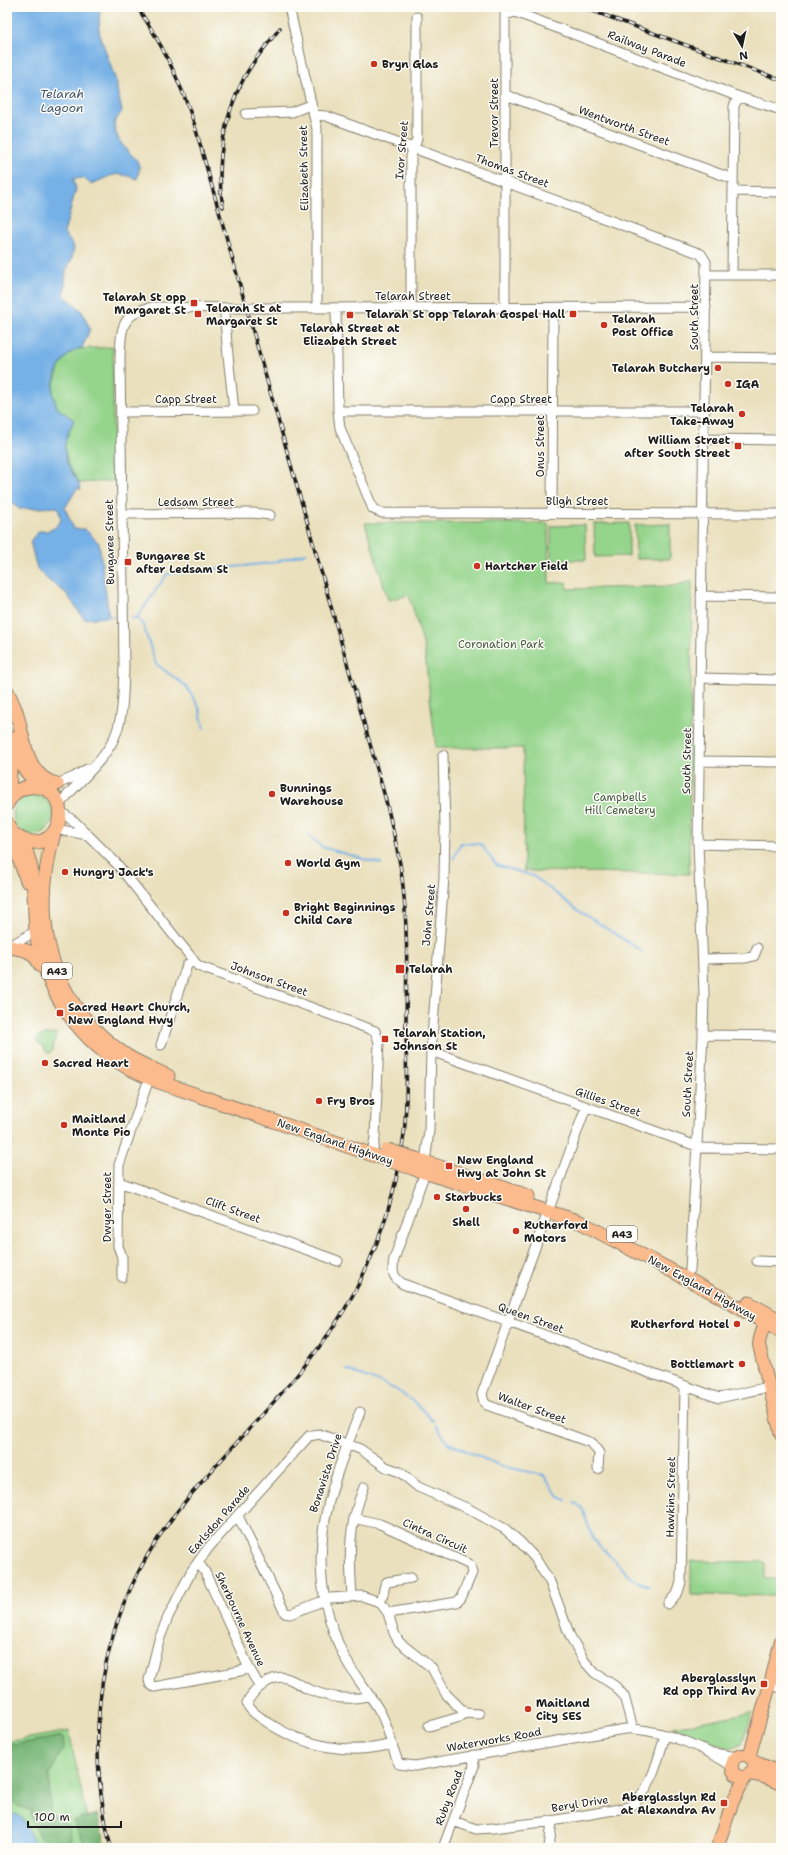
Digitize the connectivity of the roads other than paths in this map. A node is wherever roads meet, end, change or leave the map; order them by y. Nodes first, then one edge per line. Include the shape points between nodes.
1 (289, 7) edge
2 (505, 15) joint
3 (417, 17) dead end
4 (506, 95) junction
5 (738, 98) junction
6 (310, 105) junction
7 (781, 110) edge
8 (246, 114) dead end
9 (314, 115) junction
10 (414, 148) junction
11 (733, 179) junction
12 (506, 181) junction
13 (734, 191) junction
14 (781, 192) edge
15 (701, 254) joint
16 (732, 274) junction
17 (706, 275) junction
18 (781, 275) edge
19 (225, 308) junction
20 (317, 308) junction
21 (336, 308) junction
22 (411, 308) junction
23 (505, 308) junction
24 (552, 308) junction
25 (706, 308) junction
26 (125, 322) joint
27 (706, 357) junction
28 (781, 358) edge
29 (234, 411) junction
30 (252, 411) dead end
31 (338, 411) junction
32 (552, 411) junction
33 (705, 411) junction
34 (121, 412) junction
35 (704, 440) junction
36 (781, 440) edge
37 (552, 512) junction
38 (702, 513) junction
39 (122, 514) junction
40 (781, 514) edge
41 (270, 515) dead end
42 (701, 596) junction
43 (781, 597) edge
44 (700, 678) junction
45 (781, 680) edge
46 (7, 689) edge
47 (7, 738) edge
48 (443, 756) dead end
49 (101, 758) junction
50 (699, 761) junction
51 (781, 762) edge
52 (57, 784) junction
53 (41, 787) junction
54 (8, 802) edge
55 (60, 808) junction
56 (7, 823) edge
57 (55, 831) junction
58 (88, 835) junction
59 (13, 837) edge
60 (698, 844) junction
61 (781, 846) edge
62 (36, 931) junction
63 (9, 947) edge
64 (757, 948) dead end
65 (703, 959) junction
66 (193, 961) junction
67 (50, 982) junction
68 (703, 1036) junction
69 (781, 1036) edge
70 (161, 1045) dead end
71 (431, 1051) junction
72 (151, 1073) junction
73 (586, 1107) junction
74 (697, 1146) junction
75 (781, 1149) edge
76 (373, 1150) junction
77 (420, 1165) junction
78 (119, 1182) junction
79 (551, 1207) junction
80 (338, 1261) dead end
81 (757, 1261) dead end
82 (781, 1262) edge
83 (690, 1270) junction
84 (122, 1277) dead end
85 (760, 1310) junction
86 (781, 1321) edge
87 (509, 1322) junction
88 (765, 1323) junction
89 (781, 1332) edge
90 (684, 1387) junction
91 (769, 1387) junction
92 (360, 1412) dead end
93 (781, 1435) edge
94 (347, 1445) junction
95 (598, 1468) dead end
96 (364, 1486) dead end
97 (238, 1516) junction
98 (353, 1518) junction
99 (198, 1562) junction
100 (411, 1578) dead end
101 (352, 1596) junction
102 (324, 1601) junction
103 (380, 1602) junction
104 (668, 1604) dead end
105 (388, 1613) junction
106 (781, 1640) edge
107 (249, 1668) junction
108 (260, 1687) junction
109 (776, 1687) edge
110 (369, 1696) junction
111 (465, 1713) junction
112 (479, 1714) dead end
113 (429, 1726) dead end
114 (633, 1729) junction
115 (665, 1735) junction
116 (391, 1744) junction
117 (473, 1755) junction
118 (741, 1761) junction
119 (398, 1764) joint
120 (781, 1773) edge
121 (748, 1775) junction
122 (781, 1784) edge
123 (733, 1801) junction
124 (453, 1821) junction
125 (552, 1821) junction
126 (443, 1848) edge
127 (549, 1848) edge
128 (717, 1848) edge

1 - 6 street, Elizabeth Street
2 - 4 street, Trevor Street
2 - 5 street, Railway Parade via 515,12
3 - 10 street, Ivor Street via 417,140
4 - 11 street, Wentworth Street
4 - 12 street, Trevor Street
5 - 7 street, Railway Parade via 749,98
5 - 11 street via 734,106
6 - 8 street via 292,112
6 - 9 street, Elizabeth Street
9 - 10 street, Thomas Street via 326,116
9 - 20 street, Elizabeth Street via 317,129
10 - 12 street, Thomas Street
10 - 22 street, Ivor Street via 411,156
11 - 13 street
12 - 15 street, Thomas Street
12 - 23 street, Trevor Street
13 - 14 street
13 - 16 street
15 - 17 street, South Street via 706,262
16 - 17 street
16 - 18 street
17 - 25 street, South Street
19 - 20 street, Telarah Street, bridge
19 - 26 street, Telarah Street via 154,307 133,313
19 - 29 street via 224,325 230,359
20 - 21 street, Telarah Street
21 - 22 street, Telarah Street
21 - 31 street
22 - 23 street, Telarah Street
23 - 24 street, Telarah Street
24 - 25 street, Telarah Street
24 - 32 street, Onus Street
25 - 27 street, South Street
26 - 34 street, Bungaree Street via 121,336
27 - 28 street
27 - 33 street, South Street
29 - 30 street, Capp Street
29 - 34 street, Capp Street
31 - 32 street, Capp Street
31 - 37 street, Bligh Street via 340,428 373,509 382,512
32 - 33 street, Capp Street
32 - 37 street, Onus Street
33 - 35 street, South Street
34 - 39 street, Bungaree Street
35 - 36 street
35 - 38 street, South Street
37 - 38 street, Bligh Street
38 - 40 street, Bligh Street
38 - 42 street, South Street
39 - 41 street, Ledsam Street
39 - 49 street, Bungaree Street via 123,697 117,731
42 - 43 street
42 - 44 street, South Street
44 - 45 street
44 - 50 street, South Street
46 - 52 highway via 30,760 41,777
46 - 53 highway via 18,755 22,766
47 - 54 highway via 10,772
48 - 71 street, John Street via 444,877
49 - 52 street, Bungaree Street via 74,777
49 - 55 street, Bungaree Street
50 - 51 street
50 - 60 street, South Street
52 - 53 street, Bungaree Street
53 - 54 highway via 32,786 19,790
53 - 55 highway via 53,794
55 - 57 highway, A43
55 - 58 street, Johnson Street
56 - 59 highway, A43
57 - 58 street
57 - 59 highway via 38,841
57 - 72 highway, New England Highway / A43 via 44,878 43,912 50,953 60,980 95,1030
58 - 66 street, Johnson Street via 117,864
59 - 62 highway, New England Highway / A43 via 31,862
60 - 61 street
60 - 65 street, South Street via 698,893
62 - 63 street
62 - 67 highway, New England Highway / A43
63 - 67 highway via 34,954
64 - 65 street via 754,956 746,958
65 - 68 street, South Street
66 - 70 street via 187,965
66 - 76 street, Johnson Street via 203,968 376,1031 379,1042
67 - 72 highway, New England Highway / A43 via 66,1011 87,1037 119,1063
68 - 69 street
68 - 74 street, South Street
71 - 73 street, Gillies Street
71 - 77 street, John Street via 429,1131
72 - 76 highway, New England Highway / A43 via 195,1095
72 - 78 street, Dwyer Street via 119,1165
73 - 74 street, Gillies Street
73 - 79 street, Walter Street
74 - 75 street, Gillies Street
74 - 83 street, South Street
76 - 77 highway, New England Highway / A43, bridge
77 - 79 highway, New England Highway / A43
77 - 87 street, Queen Street via 423,1178 394,1259 395,1279
78 - 80 street, Clift Street
78 - 84 street, Dwyer Street via 118,1246 122,1257
79 - 83 highway, New England Highway / A43 via 581,1214
79 - 87 street, Walter Street
79 - 88 highway, New England Highway / A43
81 - 82 street
83 - 85 highway, New England Highway / A43
85 - 86 highway, New England Highway / A43
85 - 88 main road
87 - 90 street, Queen Street
87 - 95 street, Walter Street via 482,1394 484,1402 491,1407 592,1443 599,1453
88 - 89 highway, New England Highway / A43
88 - 91 main road via 759,1345
90 - 91 street, Queen Street via 719,1398
90 - 104 street, Hawkins Street via 681,1582 678,1592
91 - 93 main road
92 - 94 street, Bonavista Drive
94 - 97 street, Earlsdon Parade via 319,1434 308,1436
94 - 102 street, Bonavista Drive via 324,1517 320,1554
94 - 114 street, Earlsdon Parade via 360,1449 386,1468 400,1472 418,1487 469,1509 506,1529 521,1543 535,1558 550,1582 570,1636 581,1656 595,1673 615,1686 624,1696
96 - 98 street
97 - 99 street, Earlsdon Parade
97 - 102 street via 285,1613 290,1614
98 - 101 street via 349,1546
98 - 105 street, Cintra Circuit via 386,1527 466,1563 471,1568 472,1573 461,1598 456,1602
99 - 107 street, Sherbourne Avenue
99 - 107 street, Earlsdon Parade via 168,1617 151,1670 150,1684 154,1687
100 - 103 street via 387,1582
101 - 102 street
101 - 103 street via 370,1597
102 - 110 street, Bonavista Drive via 341,1651
103 - 105 street
105 - 111 street via 399,1642 432,1668 446,1694
106 - 109 main road
107 - 108 street, Sherbourne Avenue
108 - 110 street via 273,1680 286,1678 325,1695 344,1698
108 - 116 street via 249,1699 249,1708 289,1734 340,1749 372,1749
109 - 118 main road
110 - 116 street, Bonavista Drive via 379,1710
111 - 112 street
111 - 113 street via 460,1717
114 - 115 street, Waterworks Road
114 - 117 street, Waterworks Road
115 - 118 street, Waterworks Road via 710,1753
115 - 125 street, Beryl Drive via 648,1786 640,1799 630,1807
116 - 119 street, Bonavista Drive
117 - 119 street, Waterworks Road via 415,1766
117 - 124 street, Ruby Road via 474,1766
118 - 120 main road
118 - 121 main road via 753,1770
118 - 123 main road
121 - 122 main road via 761,1776
121 - 123 main road
123 - 128 main road
124 - 125 street, Beryl Drive via 476,1829
124 - 126 street, Ruby Road
125 - 127 street

